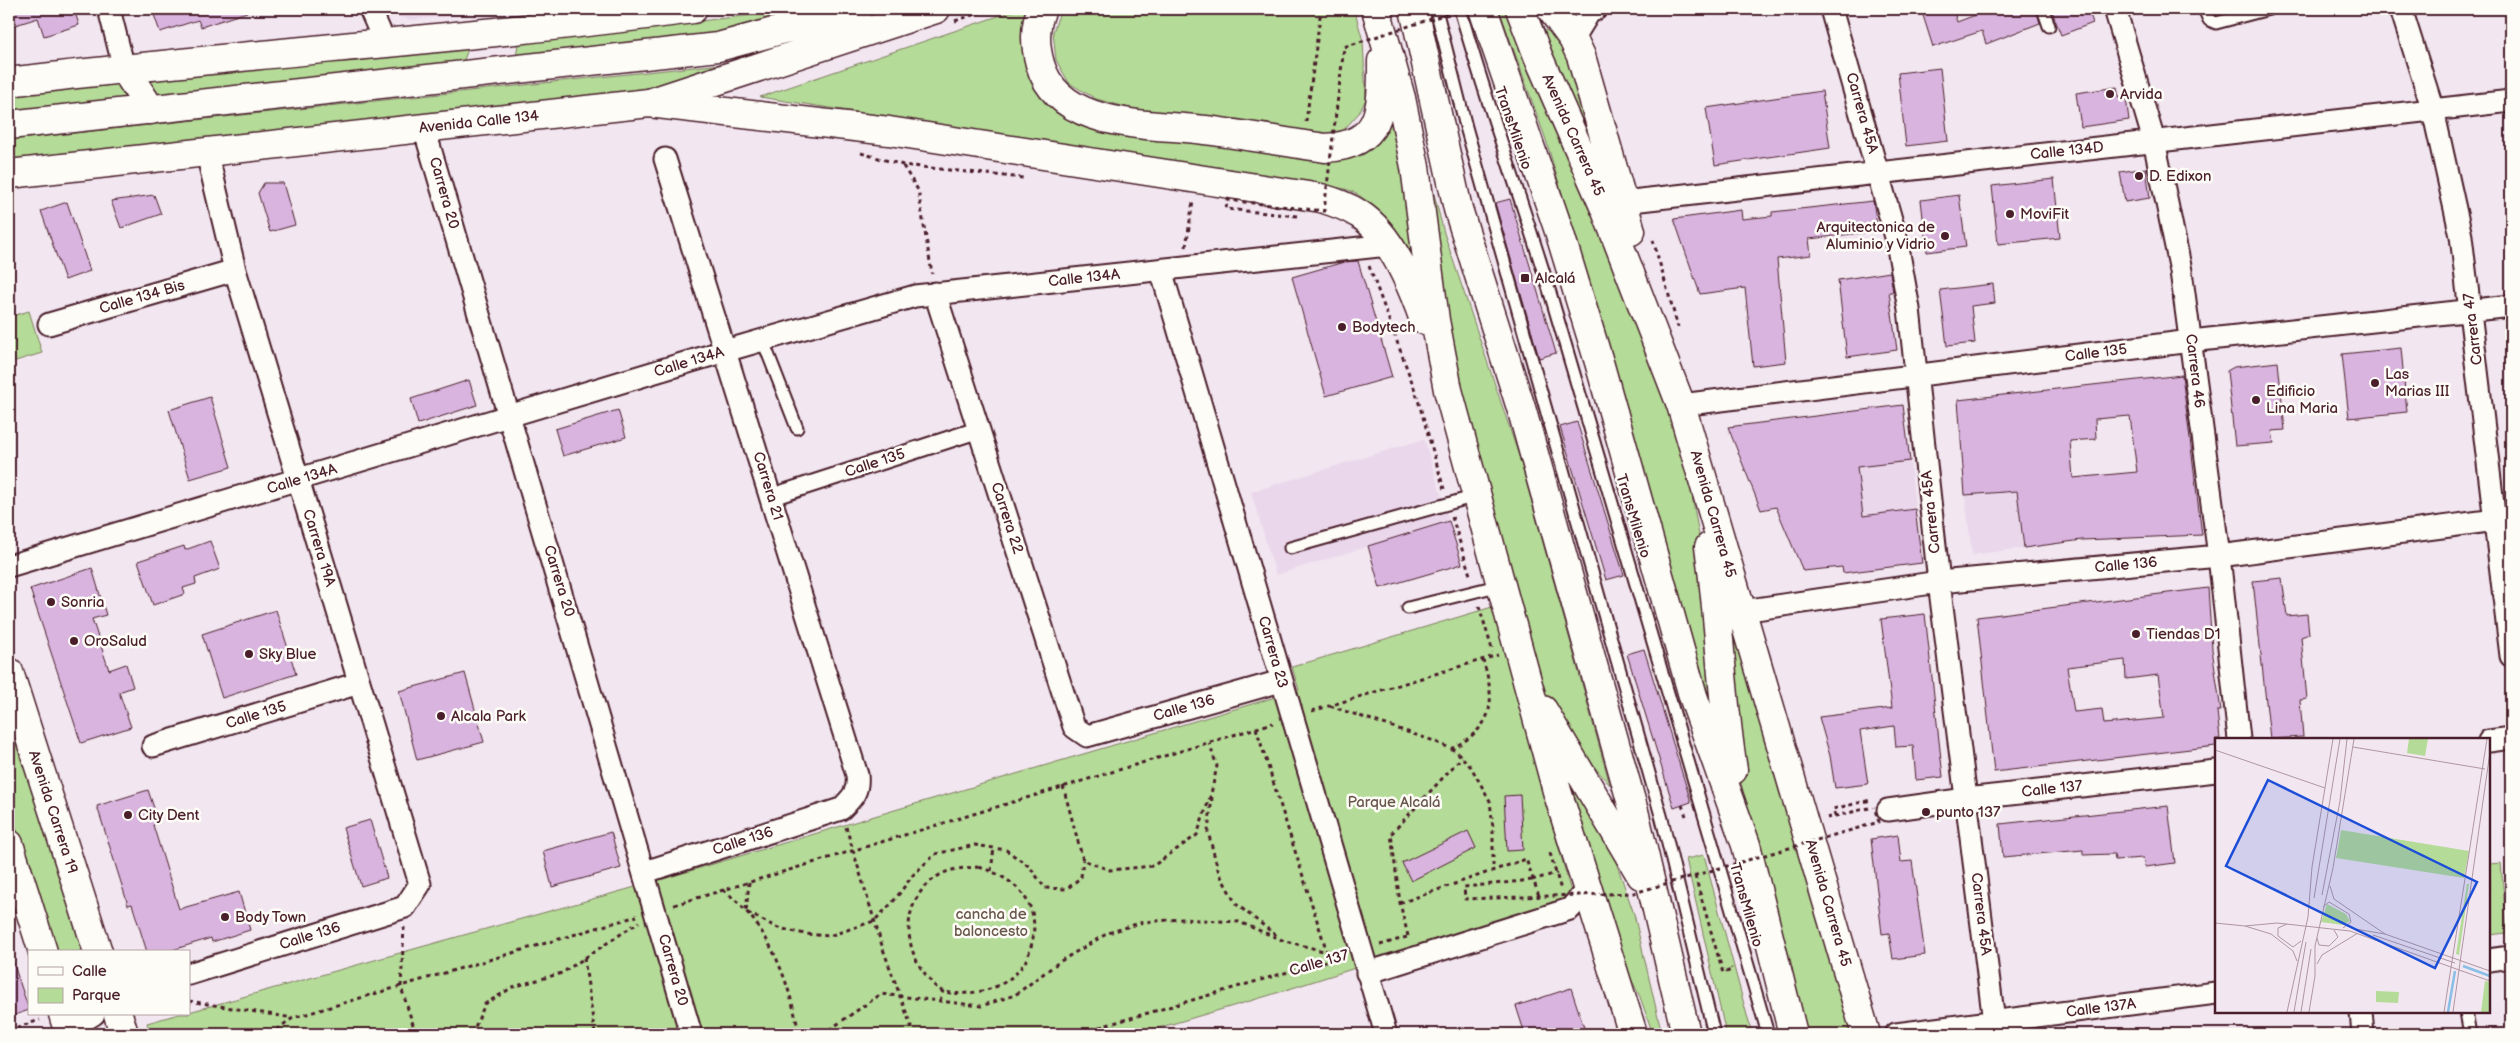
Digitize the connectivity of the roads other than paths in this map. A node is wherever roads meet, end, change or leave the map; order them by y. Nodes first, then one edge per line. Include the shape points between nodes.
1 (110, 9) edge
2 (370, 9) edge
3 (693, 9) edge
4 (858, 9) edge
5 (936, 9) edge
6 (1042, 9) edge
7 (1414, 9) edge
8 (1436, 9) edge
9 (1461, 9) edge
10 (1483, 9) edge
11 (1520, 9) edge
12 (1551, 9) edge
13 (1596, 9) edge
14 (1832, 9) edge
15 (2043, 9) edge
16 (2115, 9) edge
17 (2204, 9) edge
18 (2269, 9) edge
19 (2401, 9) edge
20 (663, 10) edge
21 (1379, 19) edge
22 (2048, 26) dead end
23 (518, 30) junction
24 (1573, 39) junction
25 (385, 43) junction
26 (124, 68) junction
27 (440, 77) junction
28 (9, 82) edge
29 (2511, 101) edge
30 (649, 103) junction
31 (150, 110) junction
32 (2432, 110) junction
33 (9, 125) edge
34 (424, 128) junction
35 (2154, 141) junction
36 (207, 152) junction
37 (665, 159) dead end
38 (1878, 171) junction
39 (9, 174) edge
40 (1623, 202) junction
41 (1375, 247) junction
42 (235, 270) junction
43 (1161, 270) junction
44 (935, 293) junction
45 (2511, 306) edge
46 (2471, 310) junction
47 (49, 324) dead end
48 (764, 341) junction
49 (2191, 341) junction
50 (725, 351) junction
51 (1668, 366) junction
52 (1917, 376) junction
53 (1448, 390) junction
54 (1681, 405) junction
55 (510, 417) junction
56 (797, 428) dead end
57 (978, 430) junction
58 (1696, 458) junction
59 (298, 480) junction
60 (1476, 496) junction
61 (771, 497) junction
62 (2504, 519) edge
63 (1290, 548) dead end
64 (2218, 556) junction
65 (9, 566) edge
66 (1938, 582) junction
67 (1501, 585) junction
68 (1408, 608) dead end
69 (1742, 611) junction
70 (2511, 656) edge
71 (9, 672) edge
72 (1526, 675) junction
73 (1282, 681) junction
74 (359, 684) junction
75 (1087, 736) joint
76 (2239, 738) edge
77 (2511, 738) edge
78 (2490, 741) edge
79 (153, 746) dead end
80 (2215, 771) edge
81 (1966, 799) junction
82 (841, 809) joint
83 (1888, 810) road end
84 (9, 844) edge
85 (1746, 845) junction
86 (645, 872) junction
87 (1588, 888) junction
88 (405, 907) joint
89 (1570, 910) junction
90 (1659, 910) junction
91 (1597, 917) junction
92 (42, 950) edge
93 (97, 950) edge
94 (2511, 958) edge
95 (2490, 960) edge
96 (1368, 972) junction
97 (190, 974) edge
98 (2215, 994) edge
99 (2361, 1013) edge
100 (2466, 1013) edge
101 (90, 1016) edge
102 (119, 1016) edge
103 (1994, 1022) junction
104 (66, 1029) edge
105 (124, 1034) edge
106 (691, 1034) edge
107 (1386, 1034) edge
108 (1633, 1034) edge
109 (1686, 1034) edge
110 (1714, 1034) edge
111 (1768, 1034) edge
112 (1792, 1034) edge
113 (1866, 1034) edge
114 (1896, 1034) edge
115 (2363, 1034) edge
116 (2470, 1034) edge

1 - 26 street
2 - 25 street
3 - 20 main road
4 - 27 main road via 718,47
5 - 30 main road, Avenida Calle 134
6 - 21 main road via 1036,22 1037,52 1044,75 1060,97 1077,109 1099,118 1325,148 1355,143 1364,137 1376,118 1382,90
7 - 90 main road via 1458,208 1522,411
8 - 110 lane via 1466,127 1662,819
9 - 111 lane, TransMilenio via 1475,62 1526,211
10 - 85 main road via 1559,231 1693,696
11 - 51 main road, Avenida Carrera 45
12 - 24 main road
13 - 24 street via 1589,14
14 - 38 street, Carrera 45A
15 - 22 lane
16 - 35 street, Carrera 46
17 - 18 lane via 2209,20 2216,23
19 - 32 street, Carrera 47
20 - 23 main road
21 - 53 main road via 1401,98 1415,167 1435,320
23 - 25 main road
23 - 27 main road
24 - 40 main road via 1581,56
25 - 26 main road
26 - 28 main road
26 - 31 main road
27 - 31 main road
29 - 32 street, Calle 134D
30 - 34 main road, Avenida Calle 134
30 - 41 main road via 889,131 1320,198 1362,215
31 - 33 main road
32 - 35 street, Calle 134D
32 - 46 street, Carrera 47 via 2461,236
34 - 36 main road, Avenida Calle 134
34 - 55 street, Carrera 20
35 - 38 street, Calle 134D
35 - 49 street, Carrera 46 via 2168,200
36 - 39 main road, Avenida Calle 134
36 - 42 street, Carrera 19A
37 - 50 street, Carrera 21
38 - 40 street, Calle 134D
38 - 52 street, Carrera 45A via 1896,237
40 - 51 main road
41 - 43 street, Calle 134A
41 - 53 main road via 1400,262 1413,289
42 - 47 street, Calle 134 Bis
42 - 59 street, Carrera 19A
43 - 44 street, Calle 134A
43 - 73 street, Carrera 23
44 - 48 street, Calle 134A via 915,296
44 - 57 street, Carrera 22
45 - 46 street, Calle 135
46 - 49 street, Calle 135
46 - 62 street, Carrera 47
48 - 50 street, Calle 134A
48 - 56 lane
49 - 52 street, Calle 135
49 - 64 street, Carrera 46
50 - 55 street, Calle 134A
50 - 61 street, Carrera 21
51 - 54 main road, Avenida Carrera 45
52 - 54 street, Calle 135
52 - 66 street, Carrera 45A
53 - 60 main road
54 - 58 main road, Avenida Carrera 45
55 - 59 street, Calle 134A
55 - 86 street, Carrera 20
57 - 61 street, Calle 135
57 - 75 street, Carrera 22 via 1074,728
58 - 69 main road, Avenida Carrera 45
58 - 85 main road via 1712,564 1723,700
59 - 65 street, Calle 134A
59 - 74 street, Carrera 19A
60 - 63 lane
60 - 67 main road
61 - 82 street, Carrera 21 via 857,776 858,787 854,796
62 - 64 street, Calle 136
62 - 70 street, Carrera 47
64 - 66 street, Calle 136
64 - 76 street, Carrera 46
66 - 69 street, Calle 136
66 - 81 street, Carrera 45A
67 - 68 lane
67 - 72 main road
69 - 113 main road, Avenida Carrera 45
71 - 93 main road, Avenida Carrera 19
72 - 87 main road via 1557,791
72 - 90 main road via 1542,709 1611,822
73 - 75 street, Calle 136
73 - 96 street, Carrera 23
74 - 79 street, Calle 135
74 - 88 street, Carrera 19A via 420,884
77 - 78 street
80 - 81 street, Calle 137
81 - 83 street, Calle 137
81 - 103 street, Carrera 45A
82 - 86 street, Calle 136
84 - 92 main road
85 - 112 main road
86 - 106 street, Carrera 20
87 - 89 street
87 - 91 main road
88 - 97 street, Calle 136
89 - 91 street
89 - 96 street, Calle 137
90 - 109 main road
91 - 108 main road
94 - 95 street
96 - 107 street, Carrera 23
98 - 103 street, Calle 137A
99 - 115 street
100 - 116 lane
101 - 104 street
102 - 105 main road
103 - 114 street, Calle 137A

